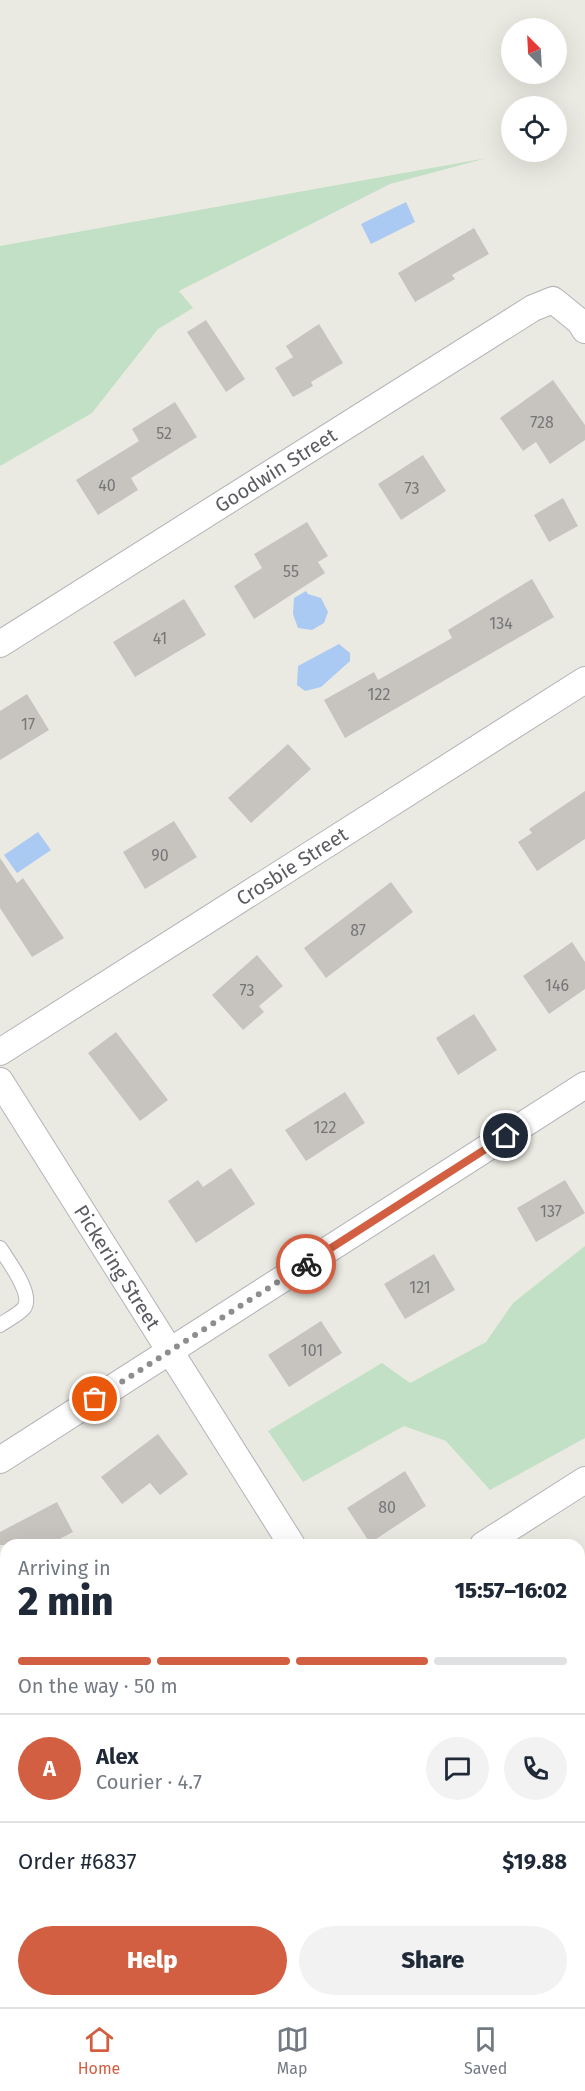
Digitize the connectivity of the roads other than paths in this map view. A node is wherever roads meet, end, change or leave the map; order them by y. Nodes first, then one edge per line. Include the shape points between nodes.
1 (585, 330) edge
2 (0, 644) edge
3 (585, 680) edge
4 (0, 1052) edge
5 (0, 1080) edge
6 (585, 1085) edge
7 (0, 1248) edge
8 (4, 1265) edge
9 (0, 1325) edge
10 (171, 1351) junction
11 (0, 1460) edge
12 (585, 1480) edge
13 (288, 1539) edge
14 (492, 1539) edge

1 - 2 street, Goodwin Street via 553,300 533,308
3 - 4 street, Crosbie Street
5 - 10 street, Pickering Street
6 - 10 street
7 - 8 lane
8 - 9 lane via 23,1287 26,1304
10 - 11 street
10 - 13 street, Pickering Street
12 - 14 street

